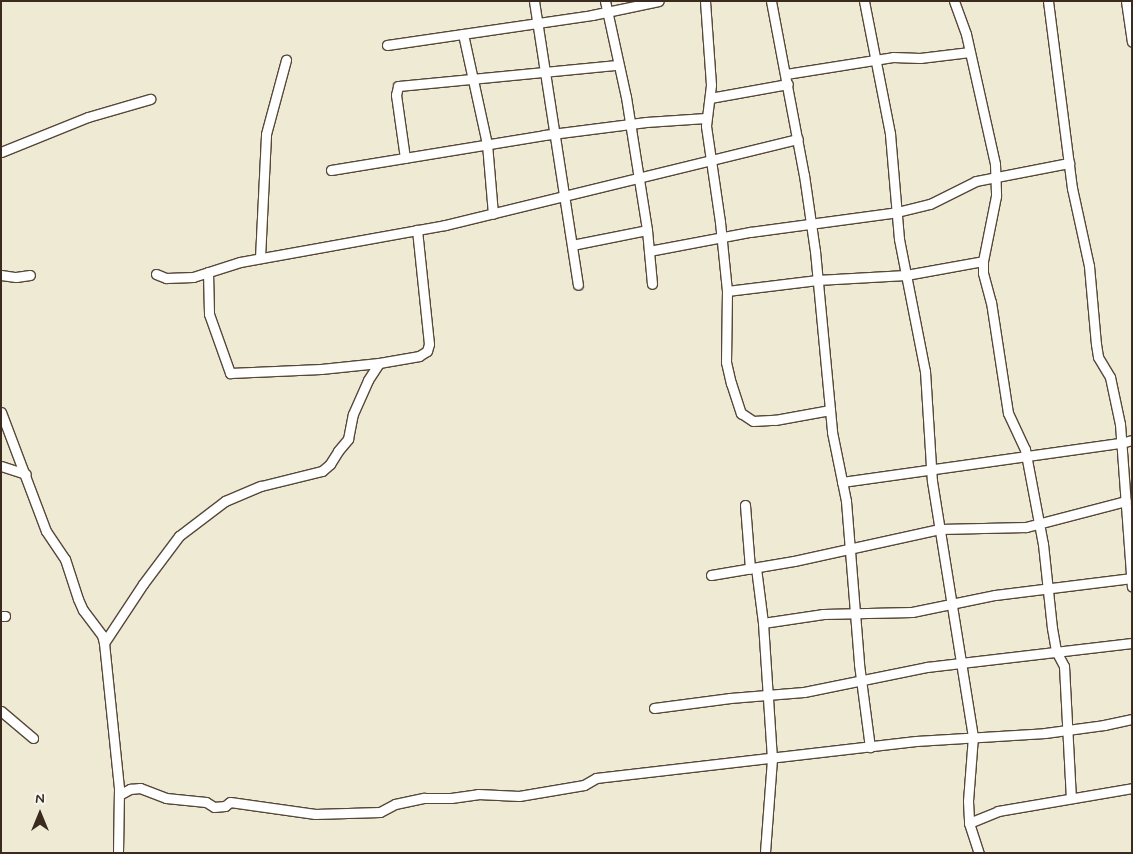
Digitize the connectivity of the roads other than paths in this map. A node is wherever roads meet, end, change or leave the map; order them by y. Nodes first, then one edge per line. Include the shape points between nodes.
1 (534, 1) edge
2 (605, 1) edge
3 (659, 1) edge
4 (705, 1) edge
5 (771, 1) edge
6 (954, 1) edge
7 (1048, 1) edge
8 (1126, 1) edge
9 (867, 2) edge
10 (607, 12) junction
11 (538, 22) junction
12 (464, 34) junction
13 (1132, 42) edge
14 (387, 44) dead end
15 (970, 52) junction
16 (875, 59) junction
17 (286, 60) dead end
18 (618, 65) junction
19 (545, 73) junction
20 (786, 74) junction
21 (475, 79) junction
22 (788, 84) junction
23 (710, 98) junction
24 (150, 100) dead end
25 (706, 118) junction
26 (630, 125) junction
27 (556, 134) junction
28 (798, 139) junction
29 (487, 144) junction
30 (1, 152) edge
31 (405, 158) junction
32 (712, 162) junction
33 (1069, 163) junction
34 (331, 170) dead end
35 (996, 176) junction
36 (638, 178) junction
37 (565, 197) junction
38 (897, 212) junction
39 (492, 214) junction
40 (811, 224) junction
41 (418, 230) junction
42 (647, 230) junction
43 (722, 237) junction
44 (572, 245) junction
45 (649, 251) junction
46 (260, 258) junction
47 (983, 260) junction
48 (208, 272) junction
49 (156, 274) dead end
50 (1, 275) edge
51 (30, 275) dead end
52 (906, 275) junction
53 (817, 280) junction
54 (652, 284) dead end
55 (578, 285) dead end
56 (727, 291) junction
57 (379, 364) junction
58 (830, 410) junction
59 (1, 412) edge
60 (1132, 440) edge
61 (1121, 443) junction
62 (1026, 454) junction
63 (1, 466) edge
64 (932, 470) junction
65 (26, 474) junction
66 (842, 482) junction
67 (1126, 501) junction
68 (745, 505) dead end
69 (1040, 524) junction
70 (940, 529) junction
71 (850, 549) junction
72 (753, 568) junction
73 (711, 575) dead end
74 (1132, 581) edge
75 (1048, 590) junction
76 (952, 606) junction
77 (855, 613) junction
78 (763, 623) junction
79 (1132, 643) edge
80 (104, 644) junction
81 (1056, 651) junction
82 (962, 663) junction
83 (861, 680) junction
84 (768, 694) junction
85 (654, 708) dead end
86 (1, 711) edge
87 (1132, 719) edge
88 (1069, 730) junction
89 (973, 736) junction
90 (33, 738) dead end
91 (870, 747) junction
92 (772, 759) junction
93 (1132, 788) edge
94 (119, 795) junction
95 (1071, 798) junction
96 (969, 823) junction
97 (118, 853) edge
98 (765, 853) edge
99 (980, 853) edge

1 - 11 street
2 - 10 street
3 - 10 street
4 - 23 street
5 - 20 street
6 - 15 street
7 - 33 street
8 - 13 street
9 - 16 street
10 - 11 street
10 - 18 street
11 - 12 street
11 - 19 street
12 - 14 street
12 - 21 street
15 - 16 street
15 - 35 street
16 - 20 street
16 - 38 street via 890,134
17 - 46 street via 266,134
18 - 19 street
18 - 26 street
19 - 21 street
19 - 27 street
20 - 22 street
21 - 29 street
21 - 31 street via 398,86 396,95
22 - 23 street
22 - 28 street
23 - 25 street
24 - 30 street via 88,117
25 - 26 street
25 - 32 street
26 - 27 street
26 - 36 street
27 - 29 street
27 - 37 street
28 - 32 street
28 - 40 street
29 - 31 street
29 - 39 street
31 - 34 street
32 - 36 street
32 - 43 street
33 - 35 street
33 - 61 street via 1089,266 1098,357 1110,377 1116,399
35 - 38 street via 964,185 930,204
35 - 47 street via 995,204
36 - 37 street
36 - 42 street
37 - 39 street
37 - 44 street
38 - 40 street
38 - 52 street
39 - 41 street
40 - 43 street
40 - 53 street
41 - 46 street
41 - 57 street via 428,320 427,351
42 - 44 street
42 - 45 street
43 - 45 street
43 - 56 street
44 - 55 street
45 - 54 street
46 - 48 street
47 - 52 street
47 - 62 street via 1008,413
48 - 49 street via 180,279
48 - 57 street via 209,314 230,373
50 - 51 street
52 - 53 street
52 - 64 street via 925,371
53 - 56 street
53 - 58 street
56 - 58 street via 726,362 741,413 753,420 776,420
57 - 80 street via 353,414 348,439 330,464 322,472 261,486 225,502 179,536
58 - 66 street
59 - 65 street
60 - 61 street
61 - 62 street
61 - 67 street
62 - 64 street
62 - 69 street
63 - 65 street
64 - 66 street
64 - 70 street
65 - 80 street via 46,532 65,559 80,604 102,635
66 - 71 street
67 - 69 street
67 - 74 street
68 - 72 street
69 - 70 street
69 - 75 street
70 - 71 street
70 - 76 street
71 - 72 street
71 - 77 street
72 - 73 street
72 - 78 street
74 - 75 street
75 - 76 street via 995,595
75 - 81 street
76 - 77 street via 912,612
76 - 82 street
77 - 78 street
77 - 83 street
78 - 84 street
79 - 81 street
80 - 94 street
81 - 82 street
81 - 88 street via 1064,666
82 - 83 street
82 - 89 street
83 - 84 street via 810,691
83 - 91 street
84 - 85 street
84 - 92 street
86 - 90 street
87 - 88 street
88 - 89 street
88 - 95 street
89 - 91 street
89 - 96 street
91 - 92 street
92 - 94 street via 596,778 584,785 519,796 478,794 424,798 395,804 380,812 315,814 230,802 214,807 206,802 180,801 140,788
92 - 98 street
93 - 95 street
94 - 97 street
95 - 96 street via 998,811
96 - 99 street

